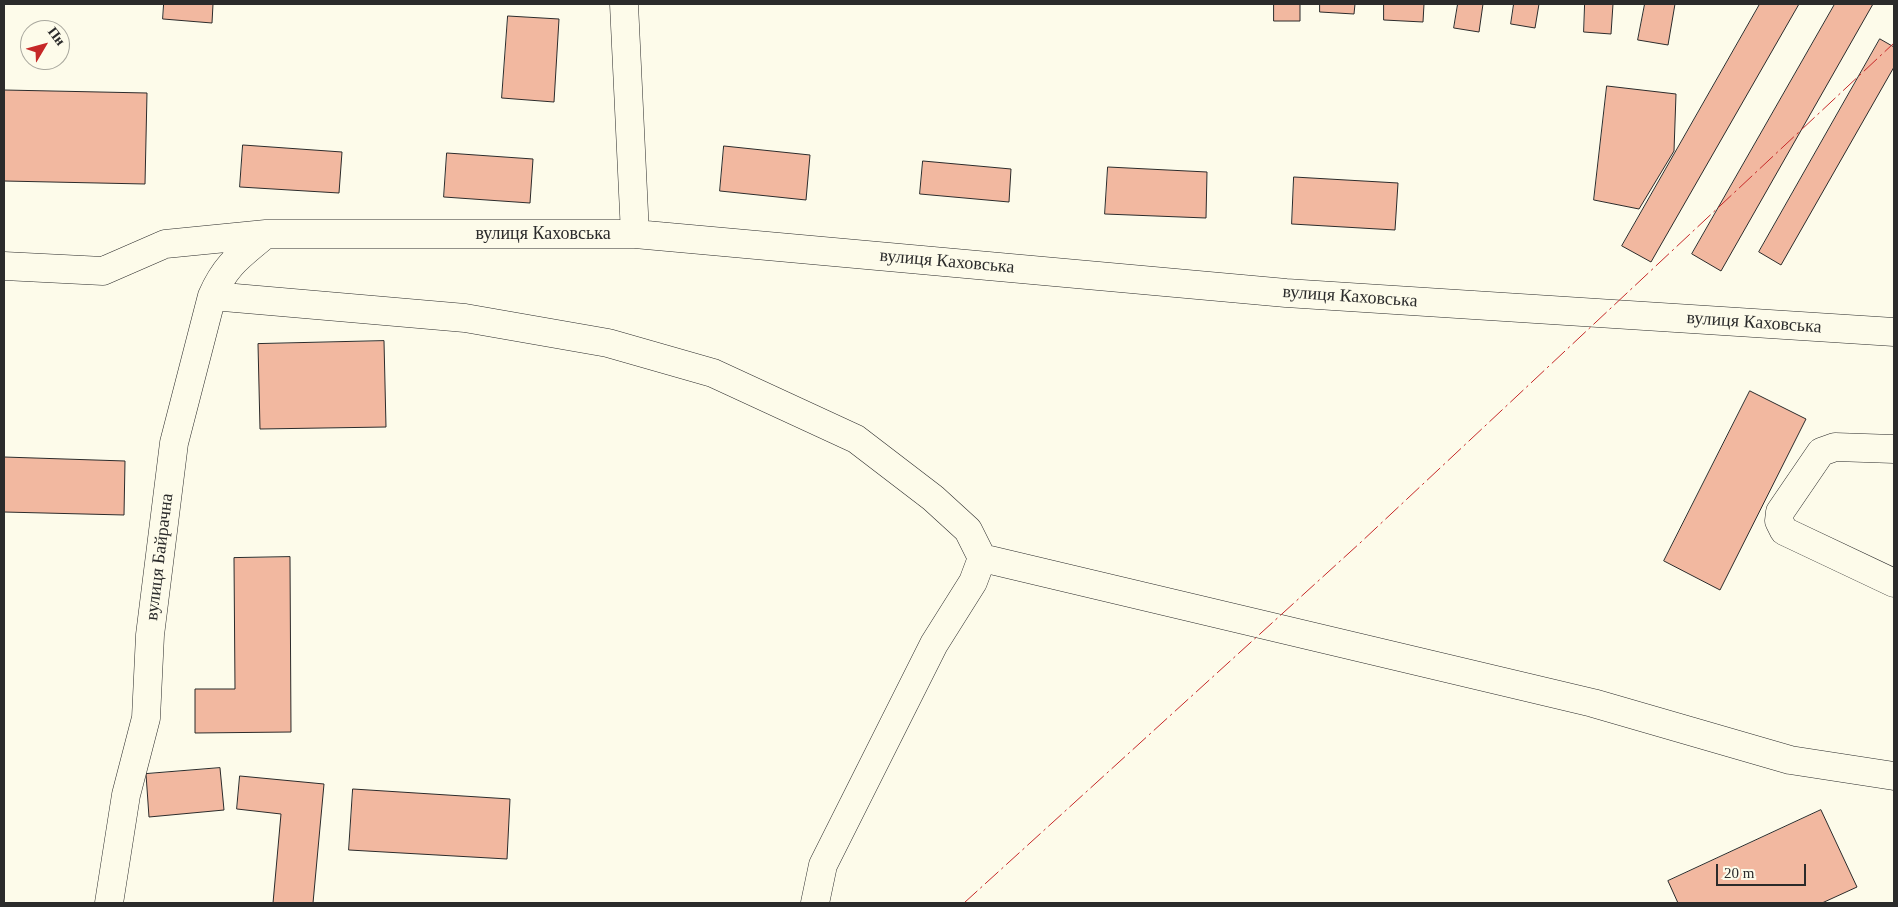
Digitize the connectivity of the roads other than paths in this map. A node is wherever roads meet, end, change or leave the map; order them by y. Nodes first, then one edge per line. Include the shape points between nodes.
1 (624, 4) edge
2 (266, 234) junction
3 (635, 234) junction
4 (4, 266) edge
5 (212, 296) junction
6 (1894, 332) edge
7 (1894, 449) edge
8 (982, 558) junction
9 (1894, 583) edge
10 (1894, 776) edge
11 (109, 903) edge
12 (815, 903) edge

1 - 3 street
2 - 3 street, вулиця Каховська
2 - 4 street, вулиця Каховська via 165,244 103,271
2 - 5 street, вулиця Байрачна via 232,263
3 - 6 street, вулиця Каховська via 1286,293
5 - 8 street via 465,318 608,343 713,372 856,439 933,498 968,530
5 - 11 street, вулиця Байрачна via 174,444 150,635 146,718 126,795
7 - 9 street via 1836,447 1821,452 1780,512 1779,521 1784,531
8 - 10 street via 1593,703 1790,760
8 - 12 street via 972,582 934,644 823,864

